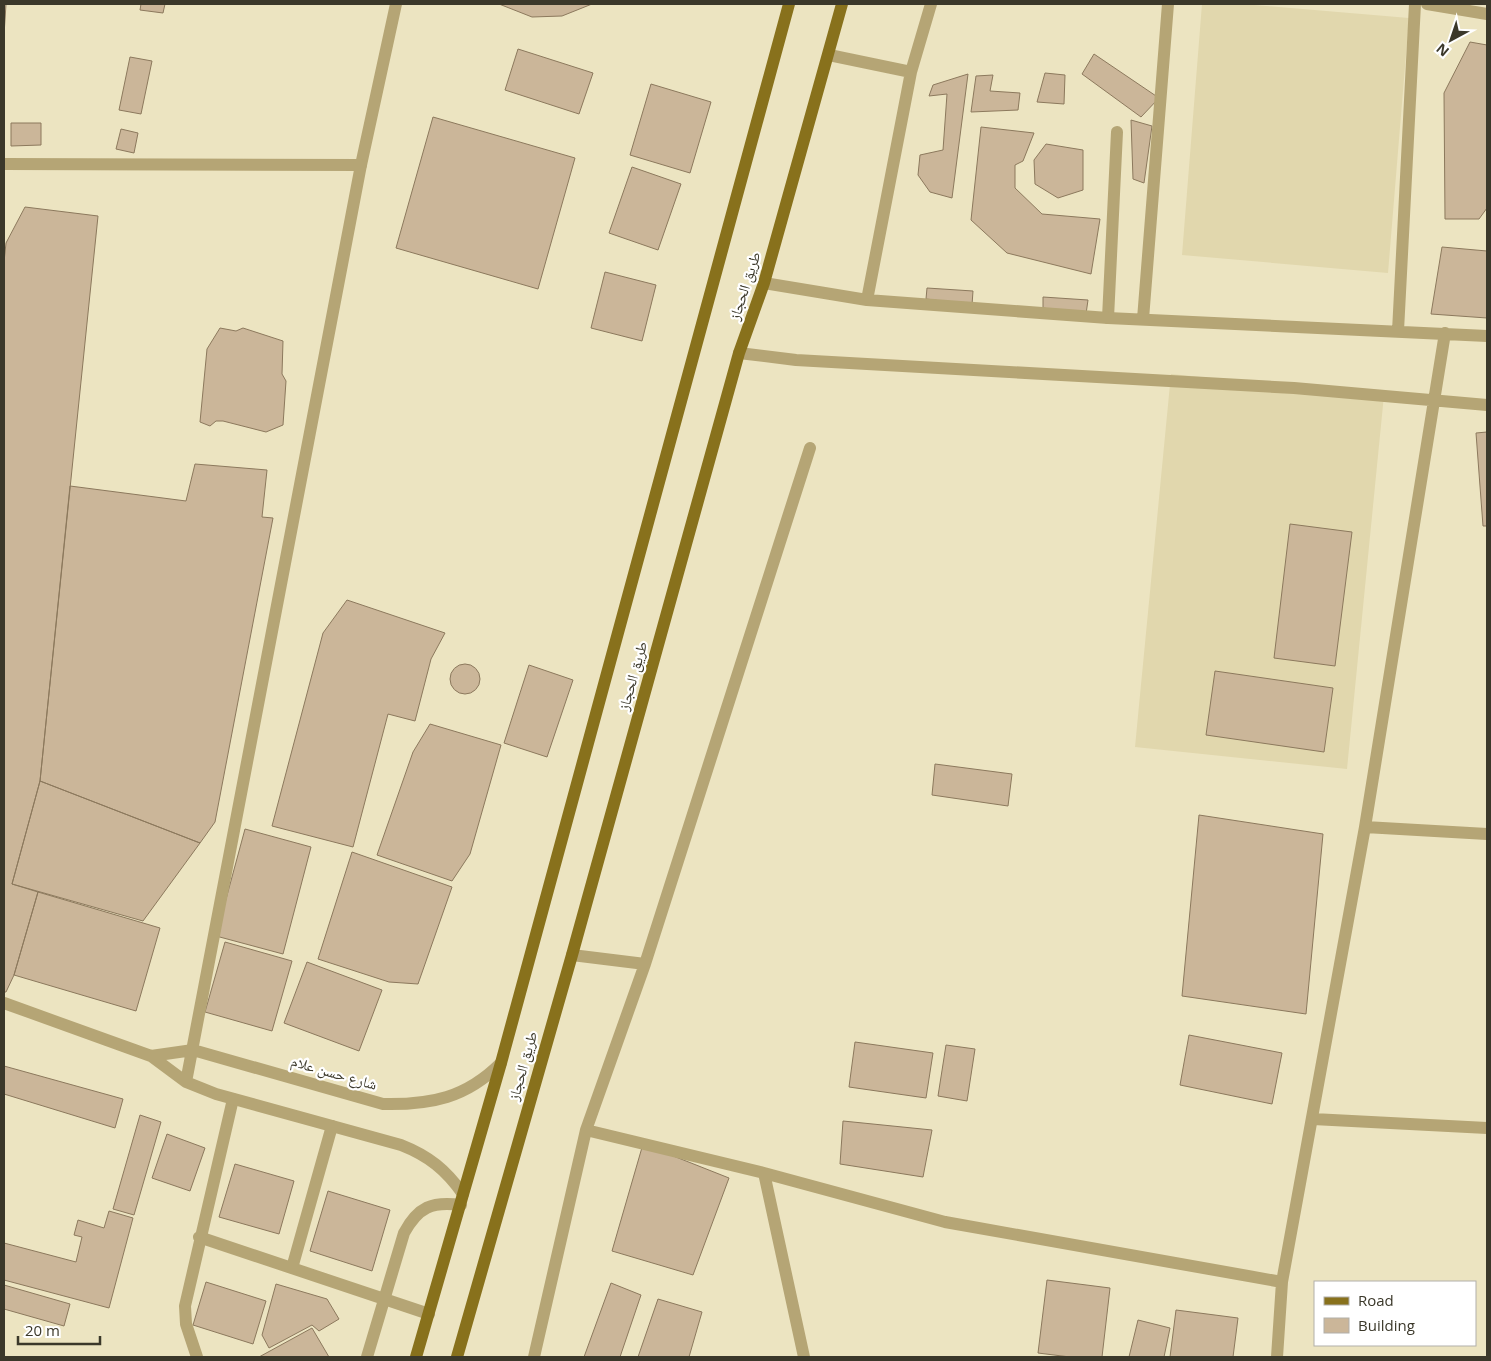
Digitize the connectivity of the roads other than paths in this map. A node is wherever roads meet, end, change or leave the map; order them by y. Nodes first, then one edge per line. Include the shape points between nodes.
1 (396, 4) edge
2 (788, 4) edge
3 (842, 4) edge
4 (931, 4) edge
5 (1168, 4) edge
6 (1415, 4) edge
7 (1427, 4) edge
8 (1487, 14) edge
9 (829, 55) junction
10 (911, 72) junction
11 (1117, 132) dead end
12 (4, 164) edge
13 (361, 165) junction
14 (764, 283) junction
15 (867, 300) junction
16 (1108, 318) junction
17 (1143, 319) junction
18 (1398, 331) junction
19 (1444, 333) junction
20 (1487, 336) edge
21 (739, 353) junction
22 (1434, 401) junction
23 (1487, 405) edge
24 (810, 448) dead end
25 (1366, 827) junction
26 (1487, 834) edge
27 (572, 955) junction
28 (645, 964) junction
29 (4, 1003) edge
30 (193, 1050) junction
31 (151, 1056) junction
32 (500, 1064) junction
33 (186, 1082) junction
34 (232, 1099) junction
35 (1313, 1120) junction
36 (332, 1126) junction
37 (1487, 1128) edge
38 (586, 1130) junction
39 (764, 1173) junction
40 (462, 1199) junction
41 (199, 1237) junction
42 (292, 1268) junction
43 (1282, 1282) junction
44 (384, 1298) junction
45 (430, 1314) junction
46 (197, 1357) edge
47 (367, 1357) edge
48 (416, 1357) edge
49 (457, 1357) edge
50 (534, 1357) edge
51 (804, 1357) edge
52 (1277, 1357) edge

1 - 13 street
2 - 32 main road, طريق الحجاز
3 - 9 main road, طريق الحجاز
4 - 10 street
5 - 17 street
6 - 18 street
7 - 8 street
9 - 10 street
9 - 14 main road, طريق الحجاز
10 - 15 street
11 - 16 street
12 - 13 street
13 - 30 street
14 - 15 street
14 - 21 main road, طريق الحجاز
15 - 16 street
16 - 17 street
17 - 18 street
18 - 19 street
19 - 20 street
19 - 22 street
21 - 22 street via 796,360 1294,388
21 - 27 main road, طريق الحجاز
22 - 23 street
22 - 25 street
24 - 28 street
25 - 26 street
25 - 35 street
27 - 28 street
27 - 49 main road, طريق الحجاز
28 - 38 street
29 - 31 street, شارع حسن علام
30 - 31 street, شارع حسن علام
30 - 32 street, شارع حسن علام via 383,1104 415,1105 447,1098 476,1085
30 - 33 street
31 - 33 street, شارع حسن علام
32 - 40 main road, طريق الحجاز
33 - 34 street, شارع حسن علام
34 - 36 street, شارع حسن علام
34 - 41 street
35 - 37 street
35 - 43 street
36 - 40 street, شارع حسن علام via 420,1152 452,1178
36 - 42 street
38 - 39 street
38 - 50 street
39 - 43 street via 945,1222
39 - 51 street
40 - 44 street via 430,1206 410,1221
40 - 45 main road, طريق الحجاز
41 - 42 street
41 - 46 street via 185,1306 186,1324
42 - 44 street
43 - 52 street
44 - 45 street
44 - 47 street
45 - 48 main road, طريق الحجاز

